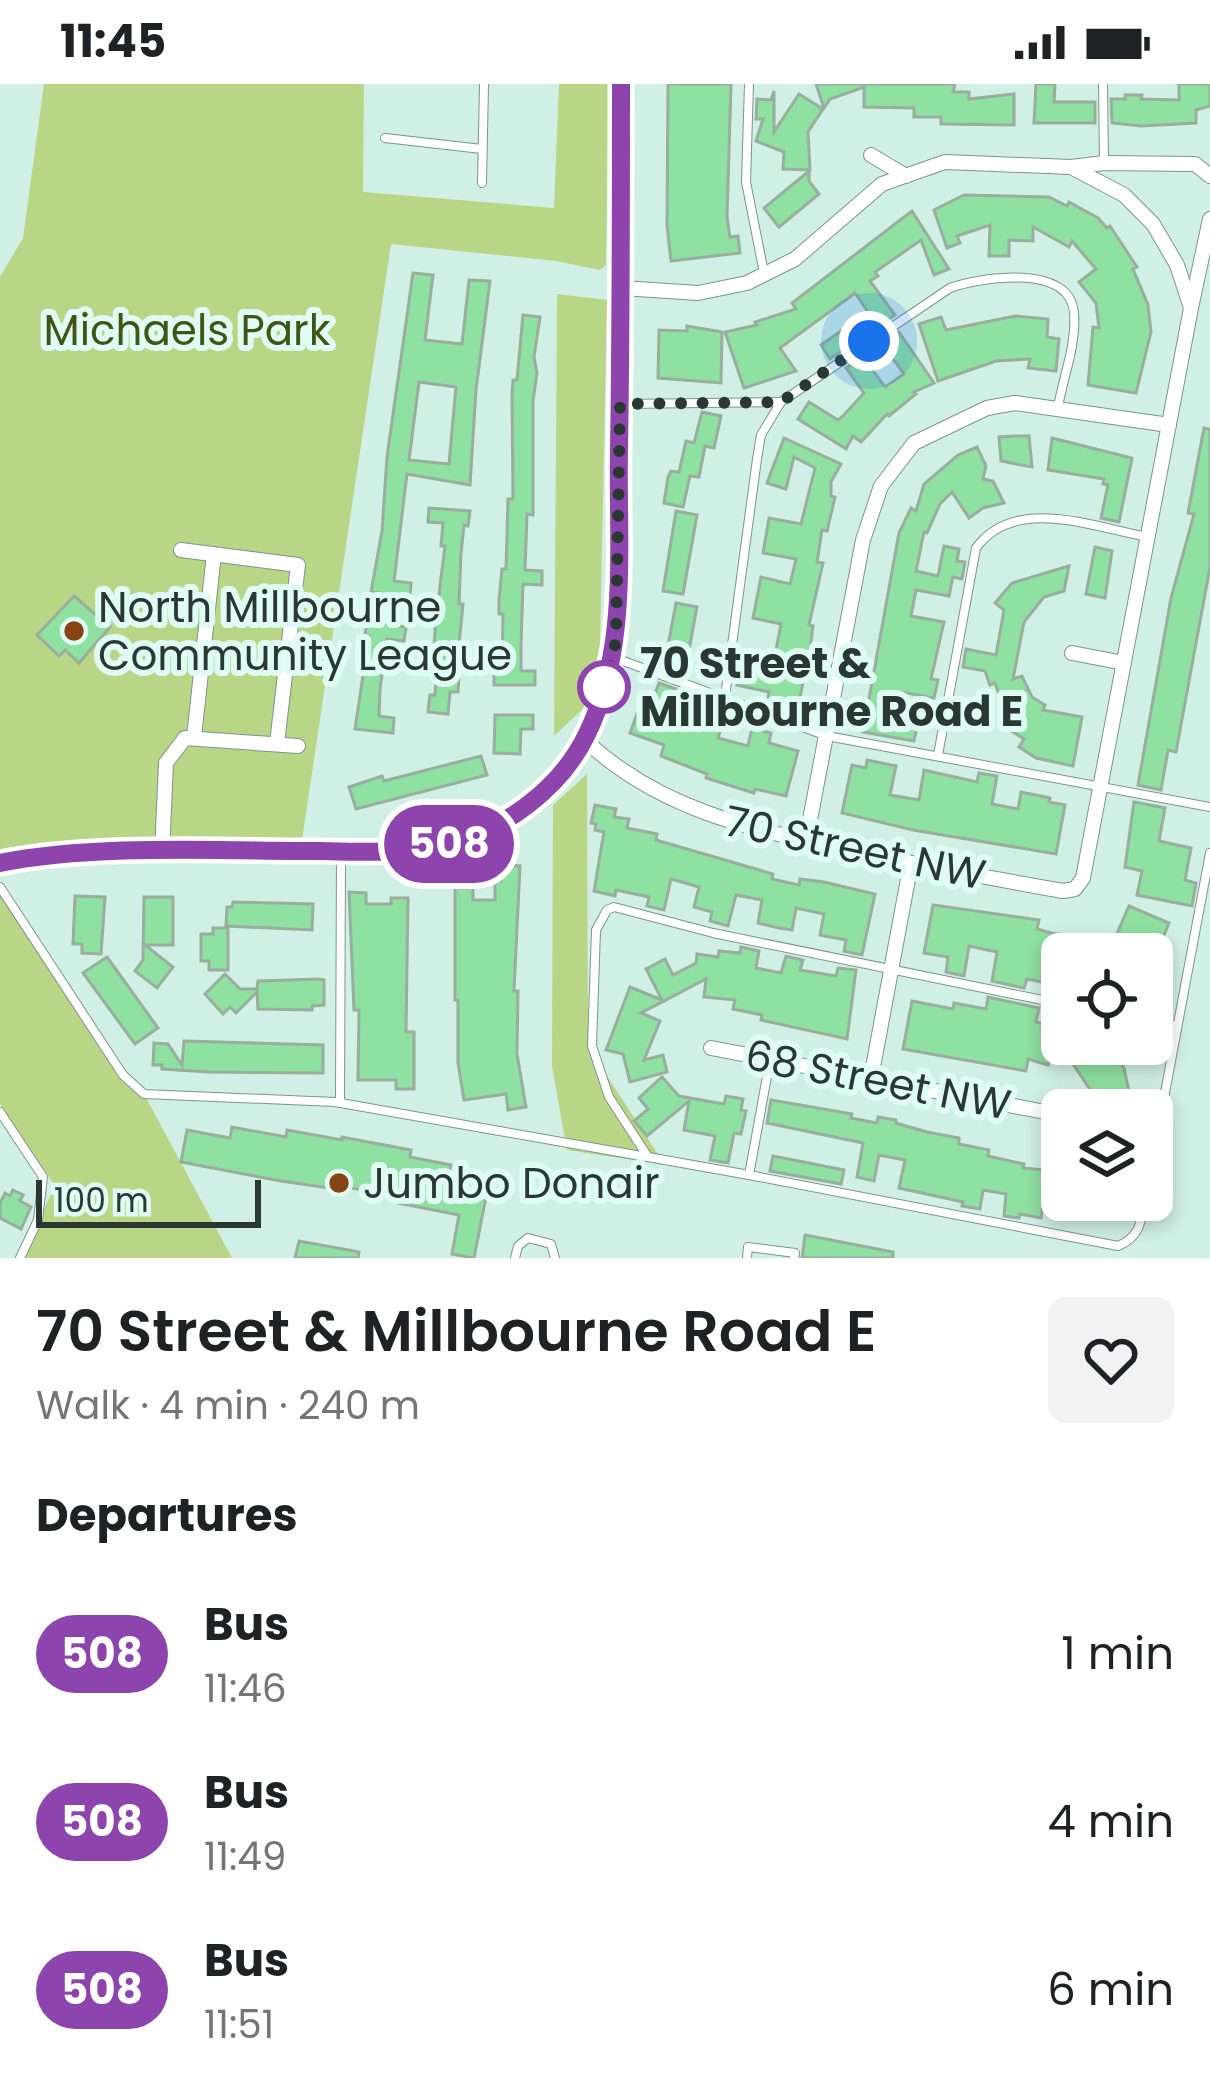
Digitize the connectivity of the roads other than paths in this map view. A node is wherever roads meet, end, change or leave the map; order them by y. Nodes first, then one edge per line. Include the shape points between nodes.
1 (484, 84) edge
2 (621, 84) edge
3 (749, 84) edge
4 (1103, 84) edge
5 (385, 138) dead end
6 (482, 149) junction
7 (871, 155) dead end
8 (1104, 163) junction
9 (1071, 167) junction
10 (906, 176) junction
11 (1210, 176) edge
12 (482, 183) dead end
13 (1210, 219) edge
14 (765, 274) junction
15 (622, 288) junction
16 (1191, 308) junction
17 (781, 402) junction
18 (620, 404) junction
19 (1058, 407) junction
20 (1169, 425) junction
21 (1148, 537) junction
22 (181, 550) dead end
23 (214, 554) junction
24 (1072, 653) dead end
25 (614, 658) junction
26 (1124, 663) junction
27 (725, 697) junction
28 (827, 736) junction
29 (194, 737) junction
30 (585, 740) junction
31 (277, 743) junction
32 (298, 746) dead end
33 (938, 755) junction
34 (1100, 787) junction
35 (1210, 807) edge
36 (806, 841) junction
37 (341, 852) junction
38 (162, 853) junction
39 (1210, 853) edge
40 (0, 863) edge
41 (911, 863) junction
42 (0, 886) edge
43 (891, 971) junction
44 (1041, 1000) edge
45 (1173, 1025) edge
46 (1177, 1026) junction
47 (711, 1048) dead end
48 (770, 1059) junction
49 (871, 1078) junction
50 (1165, 1089) edge
51 (340, 1103) junction
52 (1041, 1111) edge
53 (0, 1112) edge
54 (648, 1157) junction
55 (749, 1175) junction
56 (1141, 1221) edge
57 (517, 1257) edge
58 (20, 1258) edge
59 (555, 1258) edge
60 (747, 1258) edge
61 (794, 1258) edge

1 - 6 lane
2 - 15 street
3 - 14 lane via 746,182
4 - 8 lane
5 - 6 lane
6 - 12 lane
7 - 10 street
8 - 9 street
8 - 11 street via 1195,164
9 - 10 street via 945,163
9 - 16 street via 1124,195 1154,224
10 - 14 street via 882,184 795,259
13 - 16 street
14 - 15 street via 698,293
15 - 18 street
16 - 20 street
17 - 18 lane
17 - 19 lane via 950,288 1003,277 1049,282 1069,298 1075,315
17 - 27 lane via 761,435
18 - 25 street
19 - 20 street
19 - 28 street via 987,408 914,442 880,486
20 - 21 street
21 - 26 street
21 - 33 lane via 1039,517 984,537
22 - 23 street
23 - 29 street
23 - 31 street via 298,566
24 - 26 street
25 - 27 lane
25 - 30 street
26 - 34 street
27 - 28 lane
28 - 33 lane
28 - 36 street
29 - 31 street
29 - 38 street via 166,763
30 - 36 street, 70 Street NW via 698,813
30 - 37 street via 532,803 501,822 449,844
31 - 32 street
33 - 34 lane
34 - 35 lane
34 - 41 street, 70 Street NW via 1076,889
36 - 41 street, 70 Street NW
37 - 38 street
37 - 51 lane
38 - 40 street
39 - 46 lane
41 - 43 street
42 - 51 lane via 123,1075 144,1094
43 - 44 lane
43 - 49 street
43 - 54 lane via 607,910 596,930 592,1046 609,1097
45 - 46 lane
46 - 50 lane
47 - 48 street, 68 Street NW
48 - 49 street, 68 Street NW
48 - 55 lane
49 - 52 street, 68 Street NW
51 - 54 lane
53 - 58 lane via 43,1177 38,1220
54 - 55 lane
55 - 56 lane via 1118,1246 1131,1241
57 - 59 lane via 528,1238 551,1244
60 - 61 lane via 748,1247

